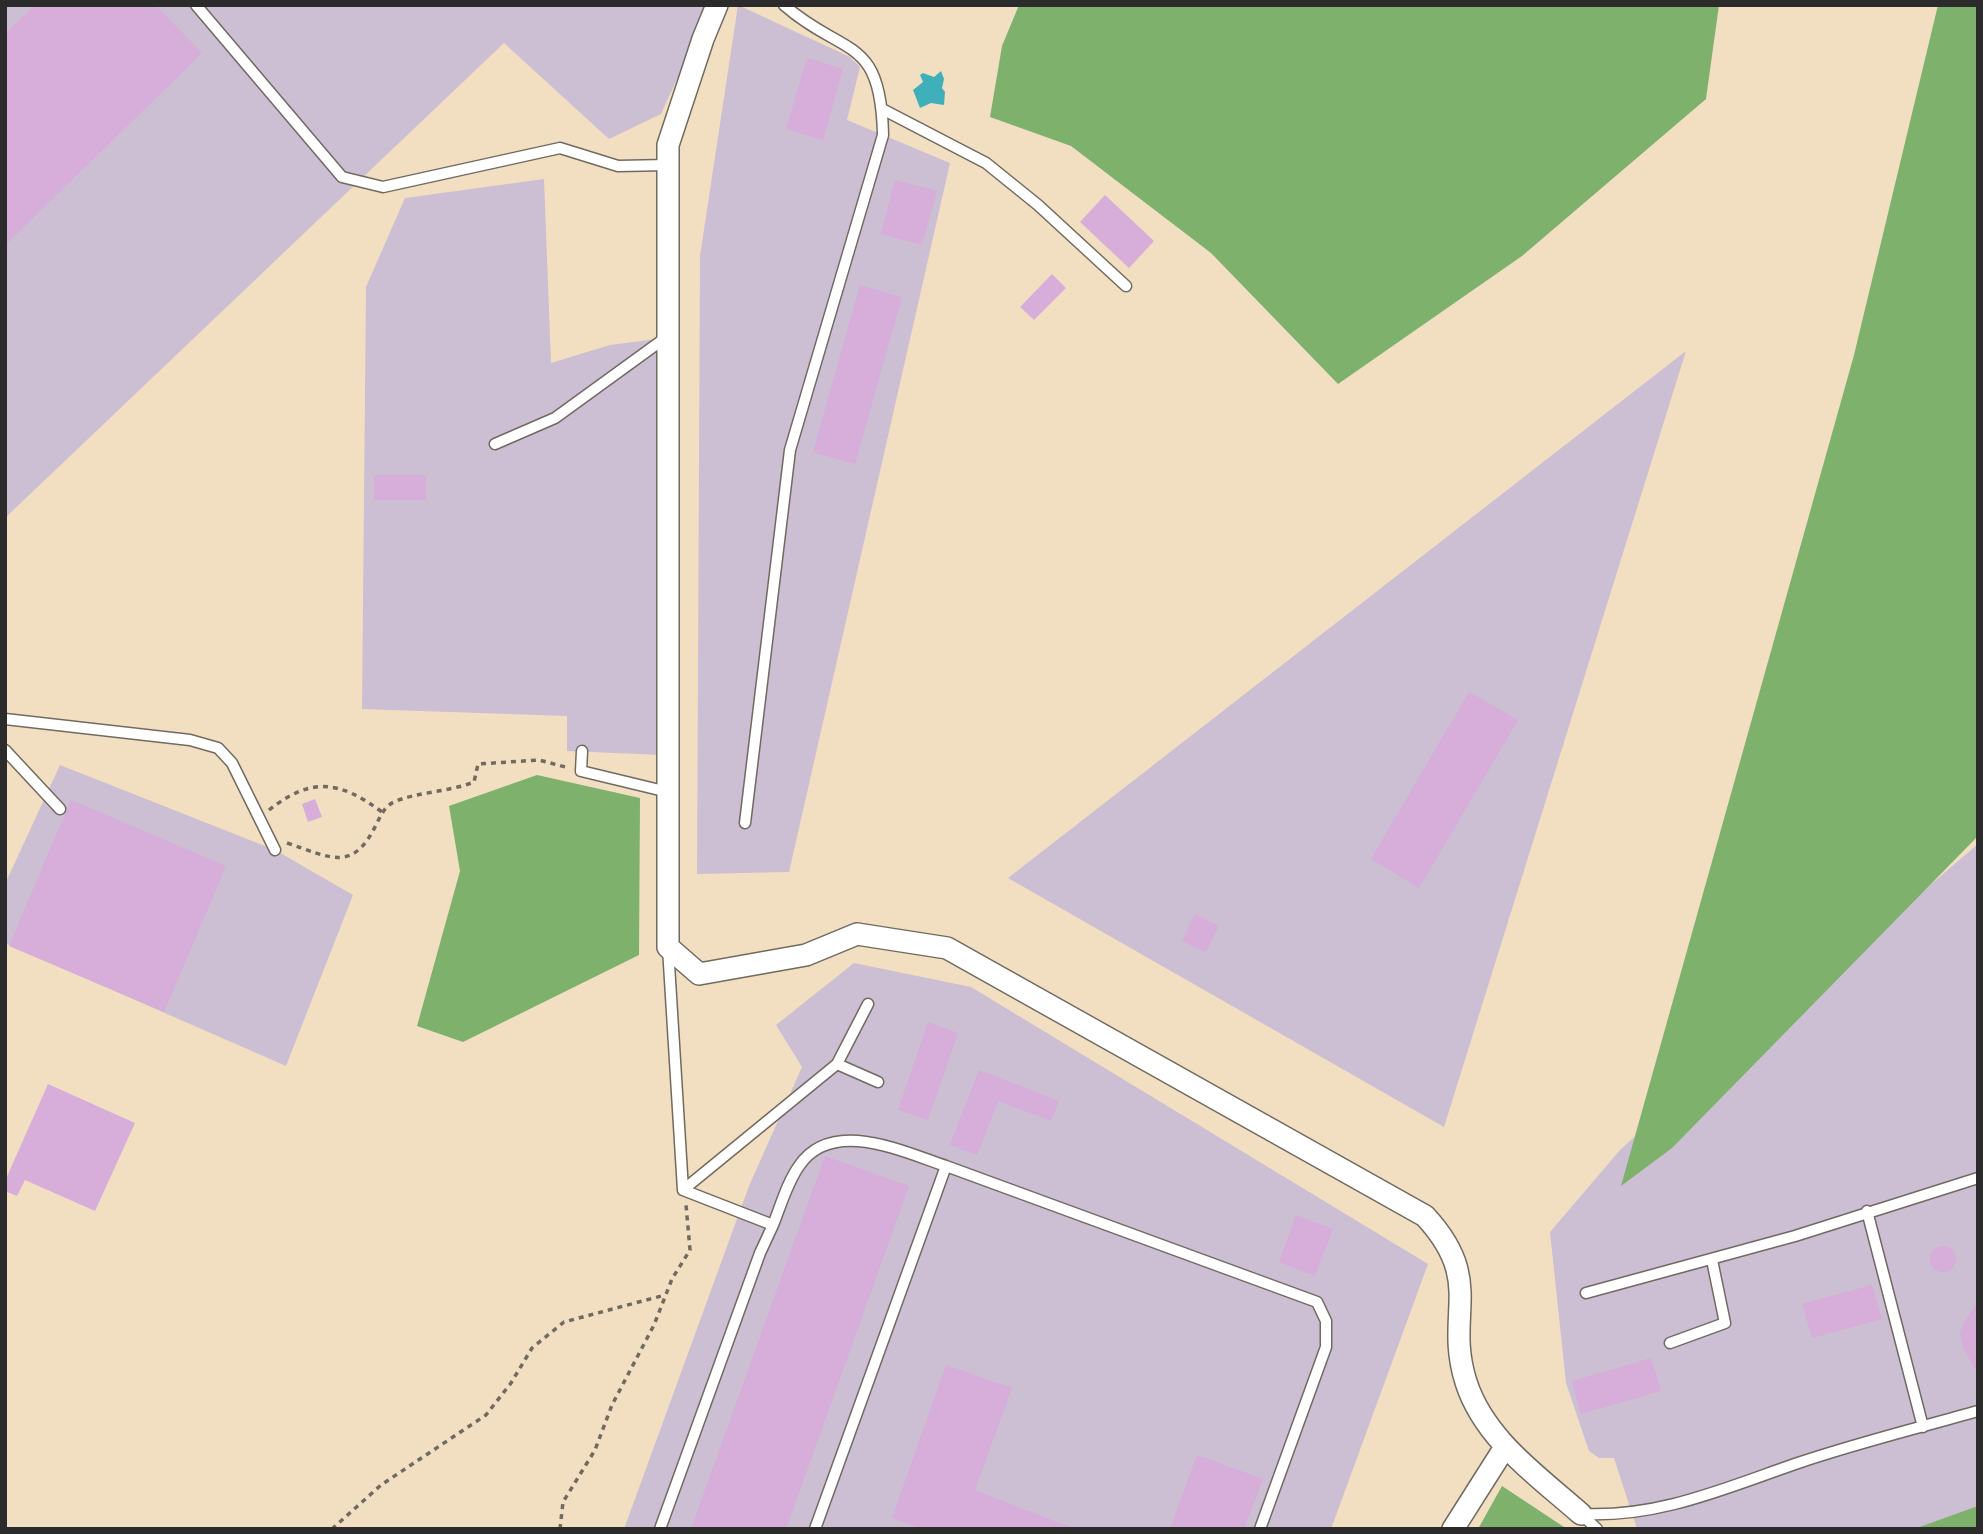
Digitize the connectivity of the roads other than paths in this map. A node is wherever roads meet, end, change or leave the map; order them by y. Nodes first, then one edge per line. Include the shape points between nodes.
1 (196, 5) edge
2 (718, 5) edge
3 (784, 5) edge
4 (882, 109) junction
5 (668, 165) junction
6 (1126, 286) dead end
7 (667, 336) junction
8 (495, 444) dead end
9 (5, 719) edge
10 (5, 750) edge
11 (582, 751) dead end
12 (668, 792) junction
13 (60, 810) dead end
14 (745, 823) dead end
15 (275, 850) dead end
16 (668, 947) junction
17 (868, 1004) dead end
18 (837, 1064) junction
19 (878, 1082) dead end
20 (946, 1166) junction
21 (1978, 1178) edge
22 (684, 1190) junction
23 (1867, 1211) junction
24 (773, 1226) junction
25 (1712, 1260) junction
26 (1586, 1293) dead end
27 (1670, 1343) dead end
28 (1978, 1411) edge
29 (1923, 1427) junction
30 (1506, 1447) junction
31 (1581, 1514) junction
32 (660, 1529) edge
33 (816, 1529) edge
34 (1260, 1529) edge
35 (1453, 1529) edge
36 (1597, 1529) edge

1 - 5 lane via 342,177 383,187 560,148 618,166
2 - 5 street via 668,145
3 - 4 lane via 867,61
4 - 6 lane via 986,163
4 - 14 lane via 883,135 790,450
5 - 7 street
7 - 8 lane via 555,418
7 - 12 street
9 - 15 lane via 190,740 218,748 232,764
10 - 13 lane
11 - 12 lane via 581,772
12 - 16 street
16 - 22 lane
16 - 30 street via 699,974 806,955 857,933 947,948 1426,1216 1446,1238 1461,1277 1460,1354 1466,1382 1478,1409
17 - 18 lane
18 - 19 lane
18 - 22 lane
20 - 24 lane via 861,1140 820,1146 800,1164
20 - 33 lane
20 - 34 lane via 1317,1302 1326,1321 1326,1347
21 - 23 lane
22 - 24 lane
23 - 25 lane
23 - 29 lane
24 - 32 lane
25 - 26 lane
25 - 27 lane via 1725,1323
28 - 29 lane
29 - 31 lane via 1655,1511
30 - 31 street
30 - 35 street
31 - 36 lane

